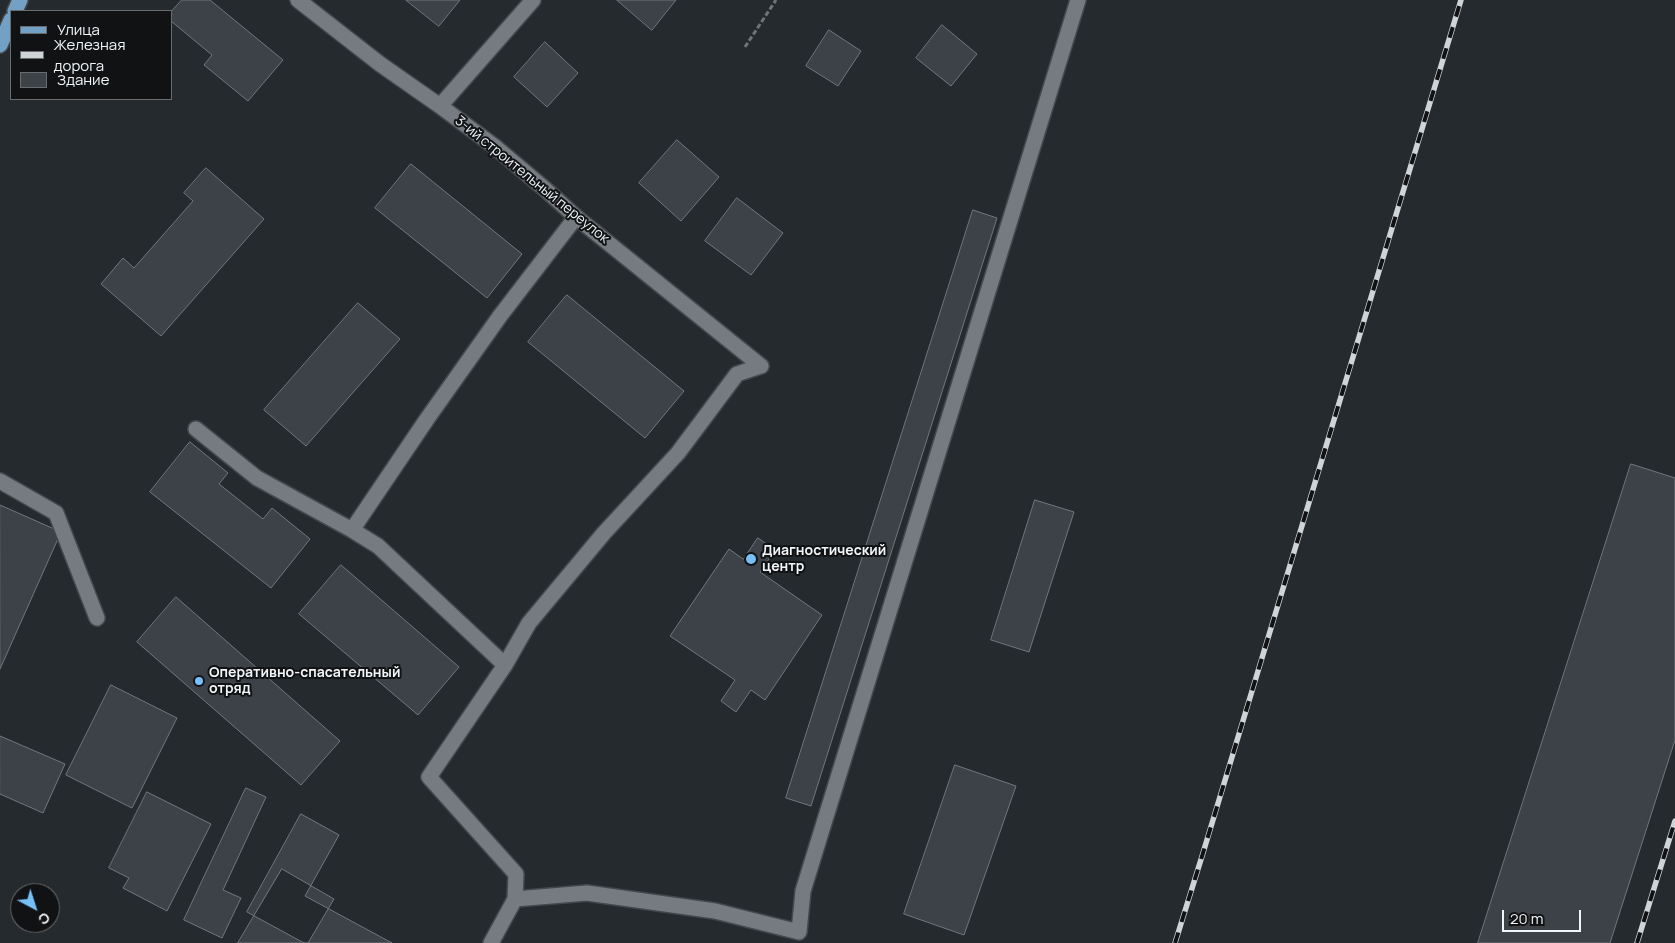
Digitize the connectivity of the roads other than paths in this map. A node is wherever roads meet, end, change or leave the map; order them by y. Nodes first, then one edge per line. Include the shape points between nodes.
1 (298, 0) edge
2 (533, 0) edge
3 (1078, 0) edge
4 (10, 22) edge
5 (0, 45) edge
6 (440, 106) junction
7 (576, 217) junction
8 (196, 429) dead end
9 (0, 482) edge
10 (352, 530) junction
11 (97, 618) dead end
12 (505, 665) junction
13 (515, 900) junction
14 (802, 937) edge
15 (491, 943) edge

1 - 6 street, 3-ий строительный переулок
2 - 6 street
3 - 14 street via 803,890
4 - 5 main road
6 - 7 street, 3-ий строительный переулок via 494,146
7 - 10 street via 500,316
7 - 12 street, 3-ий строительный переулок via 761,366 737,374 678,453 604,533 529,623
8 - 10 street via 257,478
9 - 11 street via 56,513
10 - 12 street via 378,546
12 - 13 street via 429,777 516,874
13 - 14 street via 587,893 715,911
13 - 15 street

